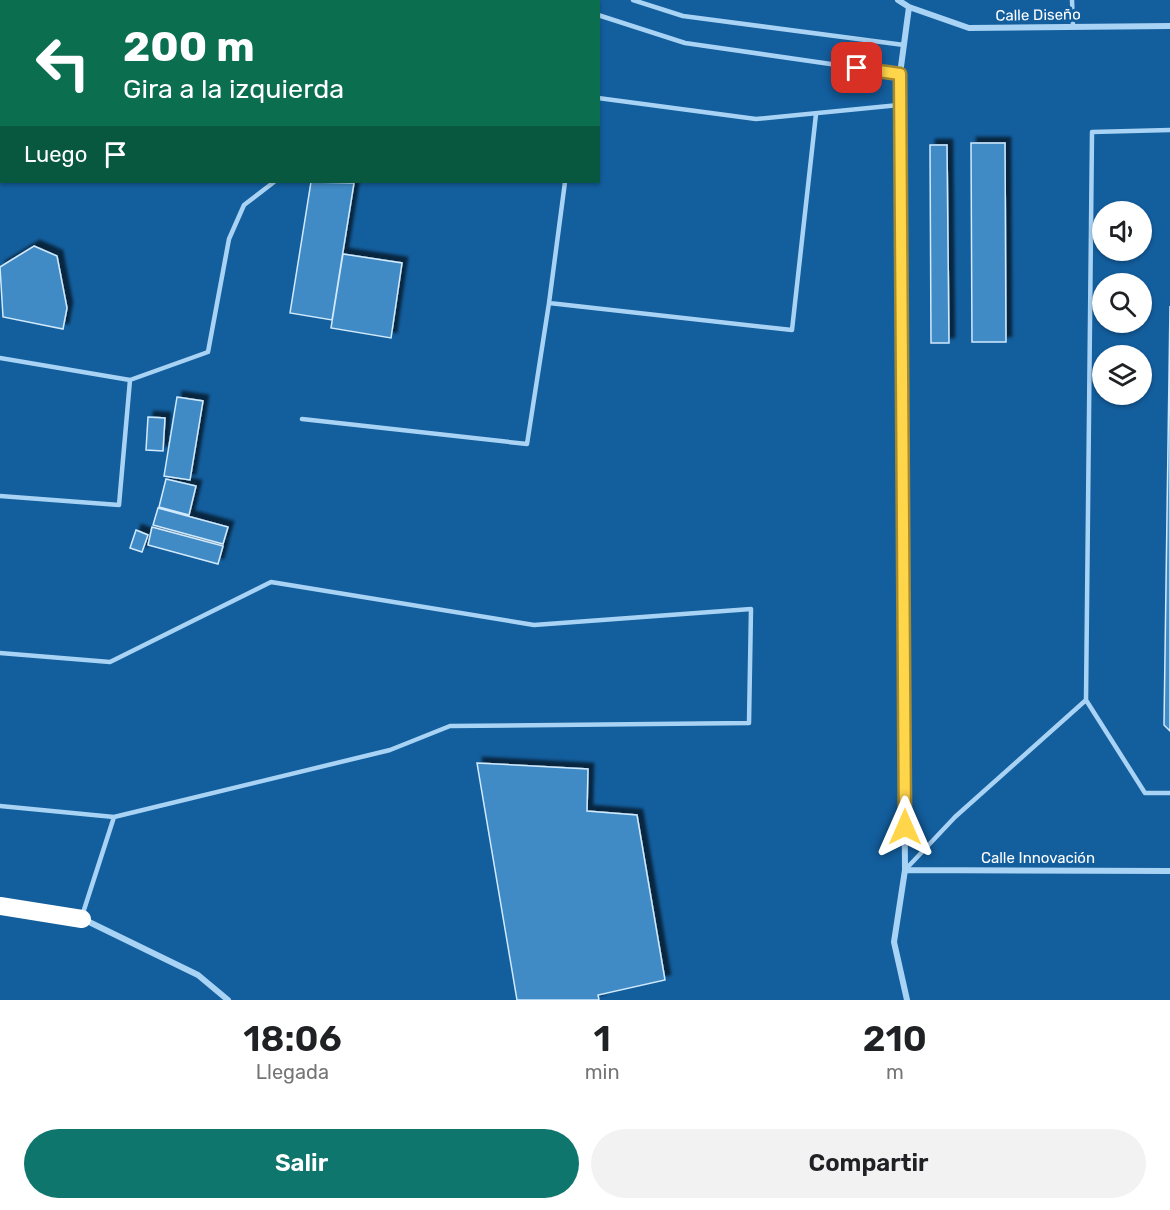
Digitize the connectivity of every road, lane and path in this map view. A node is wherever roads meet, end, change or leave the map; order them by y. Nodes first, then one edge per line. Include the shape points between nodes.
1 (633, 0) edge
2 (898, 0) edge
3 (1072, 0) edge
4 (909, 7) junction
5 (600, 16) edge
6 (1073, 26) junction
7 (1170, 26) edge
8 (904, 45) junction
9 (900, 74) junction
10 (600, 98) edge
11 (899, 105) junction
12 (816, 114) junction
13 (1170, 130) edge
14 (273, 183) edge
15 (565, 183) edge
16 (549, 303) junction
17 (0, 358) edge
18 (130, 380) junction
19 (302, 419) dead end
20 (0, 496) edge
21 (0, 653) edge
22 (1086, 700) junction
23 (1170, 792) edge
24 (0, 806) edge
25 (114, 817) junction
26 (905, 870) junction
27 (1170, 871) edge
28 (0, 906) edge
29 (82, 919) junction
30 (228, 1000) edge
31 (908, 1000) edge

1 - 8 lane via 683,16
2 - 4 street, Calle Diseño
3 - 6 lane
4 - 6 street, Calle Diseño via 969,28
4 - 8 street
5 - 9 lane via 686,43
6 - 7 street, Calle Diseño
8 - 9 street
9 - 11 street
10 - 12 lane via 756,119
11 - 12 lane
11 - 26 street
12 - 16 lane via 792,330
13 - 22 lane via 1092,132
14 - 18 lane via 244,205 229,239 208,352
15 - 16 lane
16 - 19 lane via 526,444
17 - 18 lane
18 - 20 lane via 118,505
21 - 25 lane via 110,662 271,582 534,625 751,609 749,723 450,726 390,750
22 - 23 lane via 1145,793
22 - 26 lane via 955,817
24 - 25 lane
25 - 29 lane
26 - 27 street, Calle Innovación
26 - 31 street via 894,942
28 - 29 highway
29 - 30 street via 198,975

